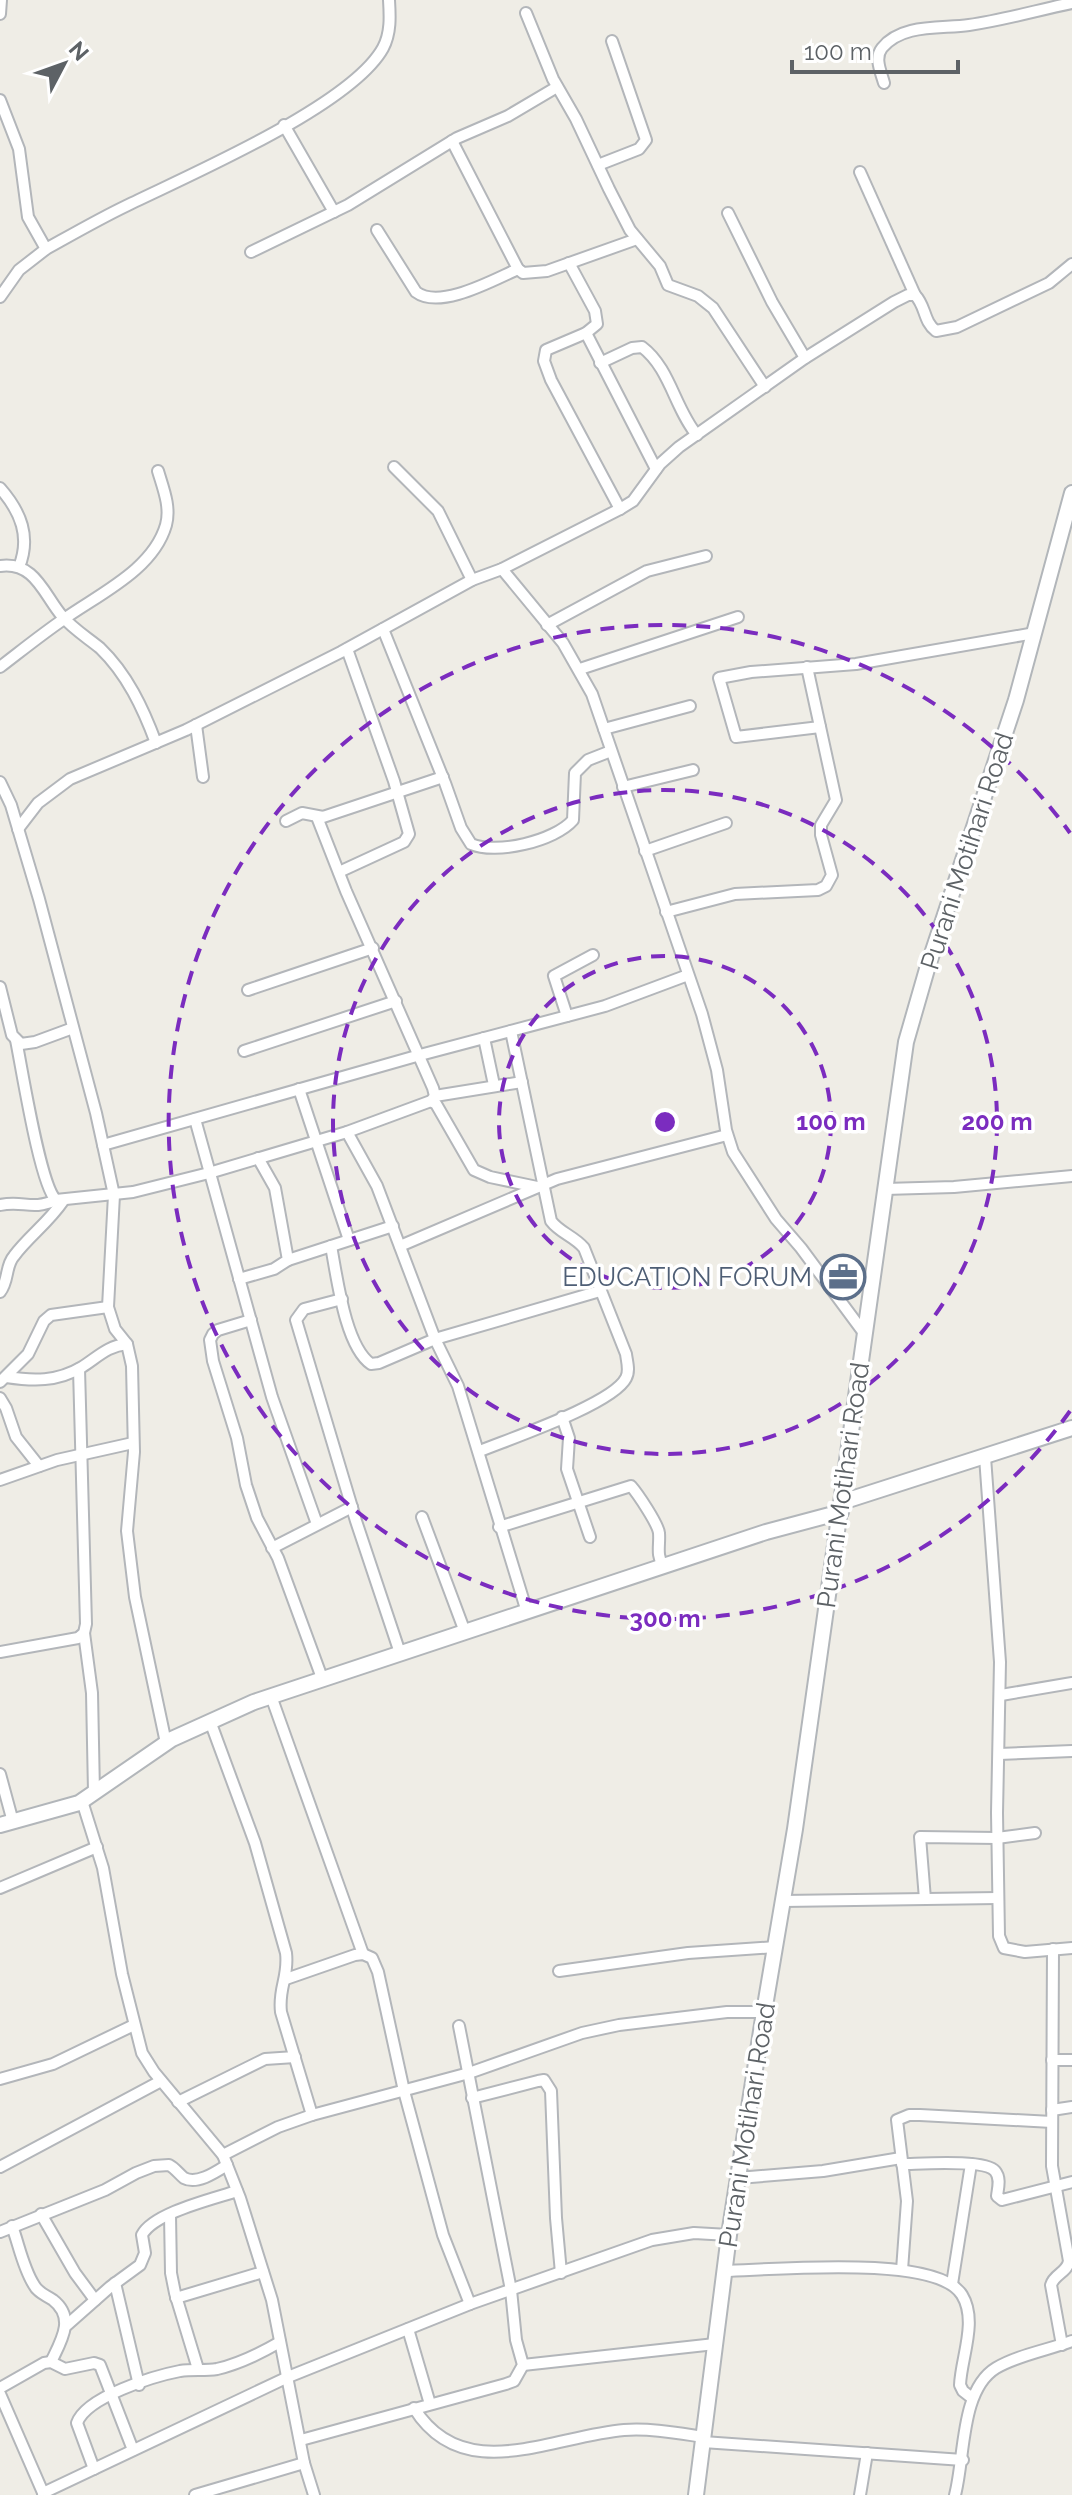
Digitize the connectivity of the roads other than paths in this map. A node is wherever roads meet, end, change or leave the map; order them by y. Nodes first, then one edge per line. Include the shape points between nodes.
1 (1, 0) edge
2 (389, 0) edge
3 (1072, 3) edge
4 (526, 13) dead end
5 (0, 14) edge
6 (612, 41) dead end
7 (884, 83) dead end
8 (557, 87) junction
9 (0, 100) edge
10 (284, 125) junction
11 (452, 141) junction
12 (598, 165) junction
13 (860, 172) dead end
14 (334, 212) junction
15 (728, 213) dead end
16 (377, 230) dead end
17 (637, 239) junction
18 (46, 249) junction
19 (251, 252) dead end
20 (569, 263) junction
21 (1072, 264) edge
22 (518, 269) junction
23 (915, 295) junction
24 (0, 297) edge
25 (586, 333) junction
26 (805, 358) junction
27 (600, 363) junction
28 (765, 387) junction
29 (697, 435) junction
30 (394, 467) dead end
31 (656, 469) junction
32 (158, 471) dead end
33 (0, 488) edge
34 (1072, 493) edge
35 (620, 509) junction
36 (1066, 532) edge
37 (706, 556) dead end
38 (0, 566) edge
39 (19, 567) junction
40 (502, 569) junction
41 (472, 580) junction
42 (738, 617) dead end
43 (64, 619) junction
44 (547, 625) junction
45 (383, 629) junction
46 (1035, 633) junction
47 (347, 649) junction
48 (0, 667) edge
49 (807, 667) junction
50 (580, 669) junction
51 (690, 706) dead end
52 (196, 725) junction
53 (820, 727) junction
54 (604, 729) junction
55 (156, 743) junction
56 (611, 751) junction
57 (693, 770) dead end
58 (203, 777) dead end
59 (443, 777) junction
60 (0, 782) edge
61 (623, 787) junction
62 (397, 790) junction
63 (317, 817) junction
64 (286, 821) dead end
65 (726, 823) dead end
66 (18, 829) junction
67 (645, 851) junction
68 (339, 872) junction
69 (666, 912) junction
70 (373, 948) junction
71 (593, 955) dead end
72 (688, 975) junction
73 (0, 987) edge
74 (248, 990) dead end
75 (396, 1001) junction
76 (567, 1016) junction
77 (73, 1028) junction
78 (511, 1031) junction
79 (484, 1038) junction
80 (16, 1040) junction
81 (244, 1051) dead end
82 (420, 1055) junction
83 (522, 1082) junction
84 (494, 1085) junction
85 (299, 1089) junction
86 (433, 1098) junction
87 (195, 1119) junction
88 (347, 1132) junction
89 (727, 1135) junction
90 (316, 1140) junction
91 (103, 1145) junction
92 (258, 1158) junction
93 (209, 1173) junction
94 (1072, 1176) edge
95 (541, 1185) junction
96 (885, 1189) junction
97 (114, 1195) junction
98 (60, 1201) junction
99 (0, 1205) edge
100 (393, 1226) junction
101 (349, 1240) junction
102 (331, 1246) junction
103 (400, 1246) junction
104 (288, 1260) junction
105 (239, 1279) junction
106 (600, 1291) junction
107 (0, 1292) edge
108 (342, 1299) junction
109 (108, 1307) junction
110 (251, 1320) junction
111 (864, 1333) junction
112 (435, 1339) junction
113 (127, 1344) junction
114 (79, 1369) junction
115 (3, 1380) edge
116 (0, 1398) edge
117 (562, 1417) junction
118 (1072, 1428) edge
119 (133, 1443) junction
120 (480, 1451) junction
121 (83, 1454) junction
122 (985, 1457) junction
123 (39, 1466) junction
124 (0, 1480) edge
125 (579, 1501) junction
126 (352, 1507) junction
127 (842, 1507) junction
128 (422, 1517) dead end
129 (317, 1524) junction
130 (499, 1527) junction
131 (590, 1537) dead end
132 (272, 1548) junction
133 (663, 1566) junction
134 (527, 1612) junction
135 (465, 1632) junction
136 (84, 1633) junction
137 (0, 1652) edge
138 (400, 1653) junction
139 (322, 1678) junction
140 (1072, 1683) edge
141 (1001, 1695) junction
142 (271, 1696) junction
143 (210, 1721) junction
144 (166, 1743) junction
145 (1072, 1751) edge
146 (999, 1754) junction
147 (0, 1774) edge
148 (88, 1796) junction
149 (6, 1824) edge
150 (1035, 1833) dead end
151 (997, 1838) junction
152 (97, 1847) junction
153 (0, 1888) edge
154 (998, 1898) junction
155 (925, 1899) junction
156 (783, 1901) junction
157 (776, 1947) junction
158 (1072, 1948) edge
159 (1053, 1949) junction
160 (363, 1954) junction
161 (559, 1971) dead end
162 (286, 1979) junction
163 (764, 2012) junction
164 (134, 2025) junction
165 (459, 2026) dead end
166 (295, 2057) junction
167 (1052, 2060) junction
168 (1072, 2060) edge
169 (469, 2073) junction
170 (0, 2079) edge
171 (161, 2081) junction
172 (404, 2091) junction
173 (472, 2098) junction
174 (178, 2102) junction
175 (1072, 2107) edge
176 (1052, 2110) junction
177 (312, 2115) junction
178 (1052, 2122) junction
179 (225, 2160) junction
180 (901, 2161) junction
181 (971, 2164) junction
182 (0, 2167) edge
183 (738, 2178) junction
184 (1072, 2182) edge
185 (1054, 2185) junction
186 (237, 2191) junction
187 (41, 2214) junction
188 (170, 2215) junction
189 (12, 2226) junction
190 (0, 2232) edge
191 (729, 2235) junction
192 (902, 2270) junction
193 (725, 2271) junction
194 (263, 2272) junction
195 (561, 2273) junction
196 (115, 2283) junction
197 (952, 2284) junction
198 (511, 2290) junction
199 (176, 2298) junction
200 (95, 2300) junction
201 (470, 2304) junction
202 (67, 2325) junction
203 (408, 2329) junction
204 (280, 2342) junction
205 (1067, 2343) edge
206 (715, 2344) junction
207 (51, 2362) junction
208 (523, 2365) junction
209 (198, 2369) junction
210 (288, 2377) junction
211 (139, 2385) junction
212 (0, 2388) edge
213 (112, 2393) junction
214 (0, 2394) edge
215 (972, 2398) junction
216 (430, 2404) junction
217 (414, 2408) junction
218 (703, 2439) junction
219 (301, 2440) junction
220 (133, 2450) junction
221 (867, 2453) junction
222 (963, 2460) junction
223 (304, 2463) junction
224 (94, 2469) junction
225 (43, 2494) edge
226 (195, 2495) edge
227 (314, 2495) edge
228 (696, 2495) edge
229 (860, 2495) edge
230 (955, 2495) edge

1 - 5 street
2 - 10 street via 389,36 377,57 342,89
3 - 7 street via 900,35 879,51
4 - 8 street
6 - 12 street via 646,140 639,149
8 - 11 street
8 - 12 street
9 - 18 street via 19,149 28,217
10 - 14 street
10 - 18 street
11 - 14 street
11 - 22 street
12 - 17 street
13 - 23 street
14 - 19 street
15 - 26 street
16 - 22 street via 424,298 445,297
17 - 20 street
17 - 28 street via 655,258 668,285 713,308
18 - 24 street via 19,270
20 - 22 street via 537,274
20 - 25 street via 597,318
21 - 23 street via 1049,283 944,331 929,326
23 - 26 street via 894,302
25 - 27 street
25 - 35 street via 546,350 544,361
26 - 28 street
27 - 29 street via 642,347
27 - 31 street
28 - 29 street
29 - 31 street
30 - 41 street via 438,511
31 - 35 street via 640,493
32 - 43 street via 167,514 158,543 118,583
33 - 39 street via 23,527 26,548
34 - 36 main road, Purani Motihari Road
35 - 40 street
36 - 46 main road, Purani Motihari Road
37 - 44 street via 647,571
38 - 39 street
39 - 43 street via 40,582
40 - 41 street
40 - 44 street
41 - 45 street
42 - 50 street
43 - 48 street
43 - 55 street via 119,669
44 - 50 street
45 - 47 street
45 - 59 street
46 - 49 street via 856,664
46 - 96 main road, Purani Motihari Road via 910,1025
47 - 52 street
47 - 62 street
49 - 53 street
49 - 53 street via 719,678 736,737
50 - 54 street
51 - 54 street
52 - 55 street
52 - 58 street
53 - 69 street via 836,800 821,825 832,875 826,886 735,894
54 - 56 street
55 - 66 street via 70,779 38,803
56 - 59 street via 588,760 575,773 573,820 568,826 534,841 493,849 471,844
56 - 61 street
57 - 61 street
59 - 62 street
60 - 66 street
61 - 67 street
62 - 63 street
62 - 68 street via 408,839
63 - 64 street via 302,813
63 - 68 street
65 - 67 street
66 - 77 street
67 - 69 street
68 - 70 street
69 - 72 street
70 - 74 street
70 - 75 street
71 - 76 street via 554,976
72 - 76 street
72 - 89 street via 711,1045
73 - 80 street
75 - 81 street
75 - 82 street
76 - 78 street
77 - 80 street via 27,1044
77 - 91 street
78 - 79 street
78 - 83 street
79 - 82 street
79 - 84 street
80 - 98 street via 49,1191
82 - 85 street
82 - 86 street
83 - 84 street
83 - 95 street
84 - 86 street
85 - 87 street
85 - 90 street
86 - 88 street
86 - 95 street via 474,1170
87 - 91 street
87 - 93 street
88 - 90 street
88 - 100 street
89 - 95 street
89 - 111 street via 760,1195
90 - 92 street
90 - 101 street
91 - 97 street
92 - 93 street
92 - 104 street via 275,1188
93 - 97 street
93 - 105 street
94 - 96 street
95 - 103 street
95 - 106 street via 551,1221 584,1248
96 - 111 main road, Purani Motihari Road
97 - 98 street
97 - 109 street
98 - 99 street via 33,1207
98 - 107 street via 47,1223 15,1253
100 - 101 street
100 - 103 street
101 - 102 street
102 - 104 street
102 - 108 street
103 - 112 street
104 - 105 street
105 - 110 street
106 - 112 street
106 - 117 street via 626,1354 627,1376 607,1396
108 - 112 street via 358,1346 371,1364
108 - 126 street via 304,1309 296,1320
109 - 113 street
109 - 115 street via 51,1315 28,1354
110 - 129 street
110 - 132 street via 218,1330 210,1340 246,1485
111 - 127 main road, Purani Motihari Road
112 - 120 street via 454,1375
113 - 114 street via 109,1347
113 - 119 street
114 - 115 street via 52,1379
114 - 121 street
116 - 123 street via 16,1437
117 - 120 street
117 - 125 street via 569,1438 567,1469
118 - 122 main road
119 - 121 street
119 - 144 street via 127,1531 135,1597
120 - 130 street
121 - 123 street
121 - 136 street
122 - 127 main road
122 - 141 street
123 - 124 street
125 - 130 street
125 - 131 street
125 - 133 street via 631,1486 656,1525
126 - 129 street
126 - 138 street
127 - 133 main road
127 - 156 main road, Purani Motihari Road
128 - 135 street
129 - 132 street
130 - 134 street
132 - 139 street
133 - 134 main road
134 - 135 main road
135 - 138 main road
136 - 137 street
136 - 148 street via 92,1693
138 - 139 main road
139 - 142 main road
140 - 141 street
141 - 146 street
142 - 143 main road
142 - 160 street
143 - 144 main road
143 - 162 street via 255,1843 286,1953
144 - 148 main road
145 - 146 street
146 - 151 street
147 - 149 street
148 - 149 main road via 68,1808
148 - 152 street
150 - 151 street
151 - 154 street
151 - 155 street via 920,1837
152 - 153 street
152 - 164 street
154 - 155 street
154 - 159 street via 1004,1948
155 - 156 street
156 - 157 main road, Purani Motihari Road
157 - 161 street
157 - 163 main road, Purani Motihari Road
158 - 159 street
159 - 167 street
160 - 162 street
160 - 172 street via 372,1958 378,1972
162 - 166 street via 279,1996
163 - 169 street via 610,2027
163 - 183 main road, Purani Motihari Road
164 - 170 street via 53,2064
164 - 171 street via 142,2053
165 - 169 street
166 - 174 street via 265,2059
166 - 177 street
167 - 168 street
167 - 176 street
169 - 172 street
169 - 173 street
171 - 174 street
171 - 182 street
172 - 177 street
172 - 201 street via 443,2235
173 - 195 street via 538,2081 548,2085
173 - 198 street
174 - 179 street
175 - 176 street
176 - 178 street
177 - 179 street via 278,2127
178 - 180 street via 909,2115 897,2120
178 - 185 street
179 - 186 street
179 - 187 street via 211,2174 192,2180 169,2165 154,2166
180 - 181 street
180 - 183 street
180 - 192 street via 907,2201
181 - 185 street via 995,2171 1002,2200
181 - 197 street
183 - 191 main road, Purani Motihari Road
184 - 185 street
185 - 205 street via 1069,2261 1051,2285
186 - 188 street
186 - 194 street
187 - 189 street
187 - 200 street
188 - 196 street via 144,2230 144,2260
188 - 199 street
189 - 190 street
189 - 202 street via 31,2281 61,2308
191 - 193 main road, Purani Motihari Road
191 - 195 street via 673,2236
192 - 193 street
192 - 197 street
193 - 206 main road, Purani Motihari Road
194 - 199 street
194 - 204 street
195 - 198 street
196 - 200 street
196 - 211 street
197 - 215 street via 966,2306 960,2385
198 - 201 street
198 - 208 street
199 - 209 street
200 - 202 street
201 - 203 street
202 - 207 street
203 - 210 street
203 - 216 street
204 - 209 street via 229,2365
204 - 210 street
205 - 215 street via 998,2367 986,2375
206 - 208 street
206 - 218 main road, Purani Motihari Road
207 - 212 street
207 - 213 street via 65,2369 100,2365
208 - 216 street via 514,2381
209 - 211 street
210 - 219 street
210 - 220 street
211 - 213 street
213 - 220 street
213 - 224 street via 86,2410 77,2423
214 - 225 street
215 - 222 street
216 - 217 street
217 - 218 street via 429,2430 455,2446 482,2453 620,2430 649,2429
217 - 219 street
218 - 221 street
218 - 228 main road, Purani Motihari Road
219 - 223 street
220 - 224 street
221 - 222 street
221 - 229 street
222 - 230 street
223 - 226 street
223 - 227 street
224 - 225 street

